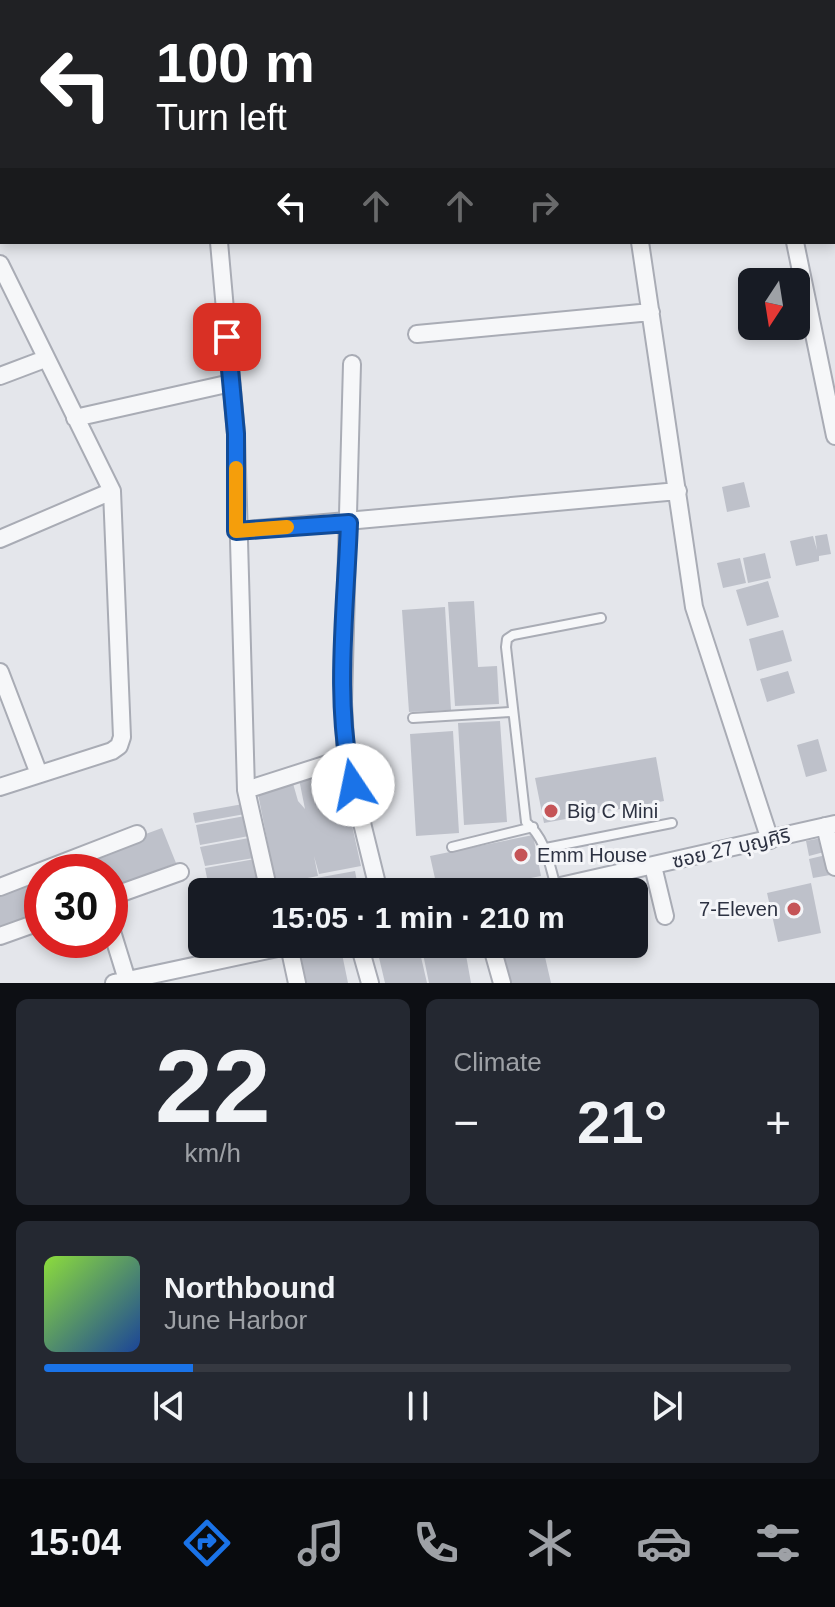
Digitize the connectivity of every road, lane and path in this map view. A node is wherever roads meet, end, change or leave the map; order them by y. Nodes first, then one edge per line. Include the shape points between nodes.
1 (219, 244) edge
2 (640, 244) edge
3 (795, 244) edge
4 (0, 264) edge
5 (651, 312) junction
6 (417, 334) dead end
7 (45, 359) junction
8 (352, 364) dead end
9 (0, 376) edge
10 (231, 383) junction
11 (75, 418) junction
12 (835, 436) edge
13 (112, 491) junction
14 (678, 491) junction
15 (349, 523) junction
16 (236, 531) junction
17 (0, 539) edge
18 (601, 618) dead end
19 (0, 672) edge
20 (511, 712) junction
21 (413, 718) dead end
22 (346, 758) junction
23 (39, 774) junction
24 (0, 787) edge
25 (246, 790) junction
26 (672, 823) dead end
27 (830, 825) edge
28 (533, 827) junction
29 (137, 834) dead end
30 (770, 840) junction
31 (452, 847) dead end
32 (546, 848) junction
33 (653, 866) junction
34 (835, 867) edge
35 (180, 872) dead end
36 (266, 878) edge
37 (376, 878) edge
38 (554, 878) edge
39 (598, 878) edge
40 (0, 887) edge
41 (128, 891) edge
42 (665, 916) dead end
43 (24, 927) edge
44 (0, 936) edge
45 (116, 958) edge
46 (229, 958) edge
47 (290, 958) edge
48 (363, 958) edge
49 (495, 958) edge
50 (121, 982) edge
51 (297, 983) edge
52 (370, 983) edge
53 (502, 983) edge

1 - 10 street
2 - 5 street
3 - 12 street
4 - 7 street
5 - 6 street
5 - 14 street
7 - 9 street
7 - 11 street
8 - 15 street
10 - 11 street
10 - 16 street
11 - 13 street
13 - 17 street
13 - 23 street via 122,737 112,751
14 - 15 street
14 - 30 street via 694,607
15 - 16 street
15 - 22 street
16 - 25 street
18 - 20 lane via 507,639
19 - 23 street
20 - 21 lane
20 - 28 lane via 526,822
22 - 25 street
22 - 37 street
23 - 24 street
25 - 36 street
26 - 32 lane
27 - 30 street, ซอย 27 บุญศิริ
27 - 34 street
28 - 31 lane
28 - 32 lane
29 - 40 street
30 - 33 street, ซอย 27 บุญศิริ
32 - 38 lane
33 - 39 street, ซอย 27 บุญศิริ
33 - 42 street
35 - 41 street
43 - 44 street
45 - 50 street
46 - 50 street
47 - 51 street
48 - 52 street
49 - 53 street

